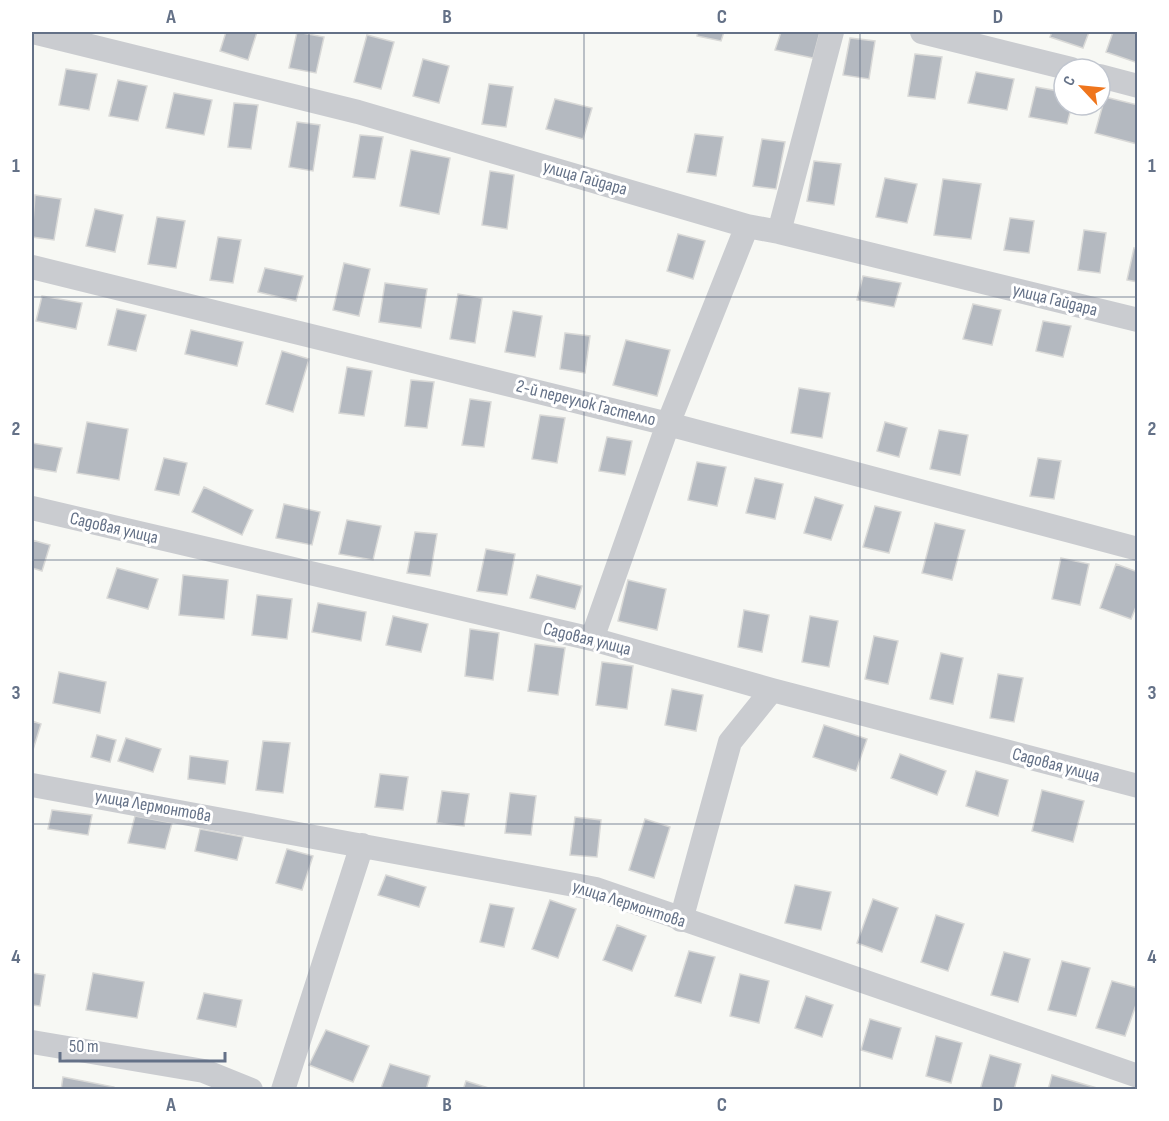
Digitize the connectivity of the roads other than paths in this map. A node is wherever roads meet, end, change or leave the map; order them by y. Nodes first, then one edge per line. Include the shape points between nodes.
1 (33, 32) edge
2 (832, 32) edge
3 (922, 32) edge
4 (1052, 64) edge
5 (1112, 79) edge
6 (1137, 86) edge
7 (747, 226) junction
8 (779, 232) junction
9 (32, 267) edge
10 (1137, 320) edge
11 (668, 424) junction
12 (32, 508) edge
13 (1137, 549) edge
14 (592, 639) junction
15 (772, 690) junction
16 (32, 784) edge
17 (1137, 786) edge
18 (362, 845) junction
19 (681, 920) junction
20 (32, 1042) edge
21 (1137, 1077) edge
22 (251, 1089) edge
23 (283, 1089) edge

1 - 7 street, улица Гайдара via 358,112
2 - 8 street
3 - 4 street
5 - 6 street
7 - 8 street, улица Гайдара
7 - 11 street
8 - 10 street, улица Гайдара
9 - 11 street, 2-й переулок Гастелло
11 - 13 street, 2-й переулок Гастелло
11 - 14 street
12 - 14 street, Садовая улица
14 - 15 street, Садовая улица
15 - 17 street, Садовая улица
15 - 19 street via 730,742
16 - 18 street, улица Лермонтова
18 - 19 street, улица Лермонтова via 596,889
18 - 23 street
19 - 21 street, улица Лермонтова
20 - 22 street via 204,1071

